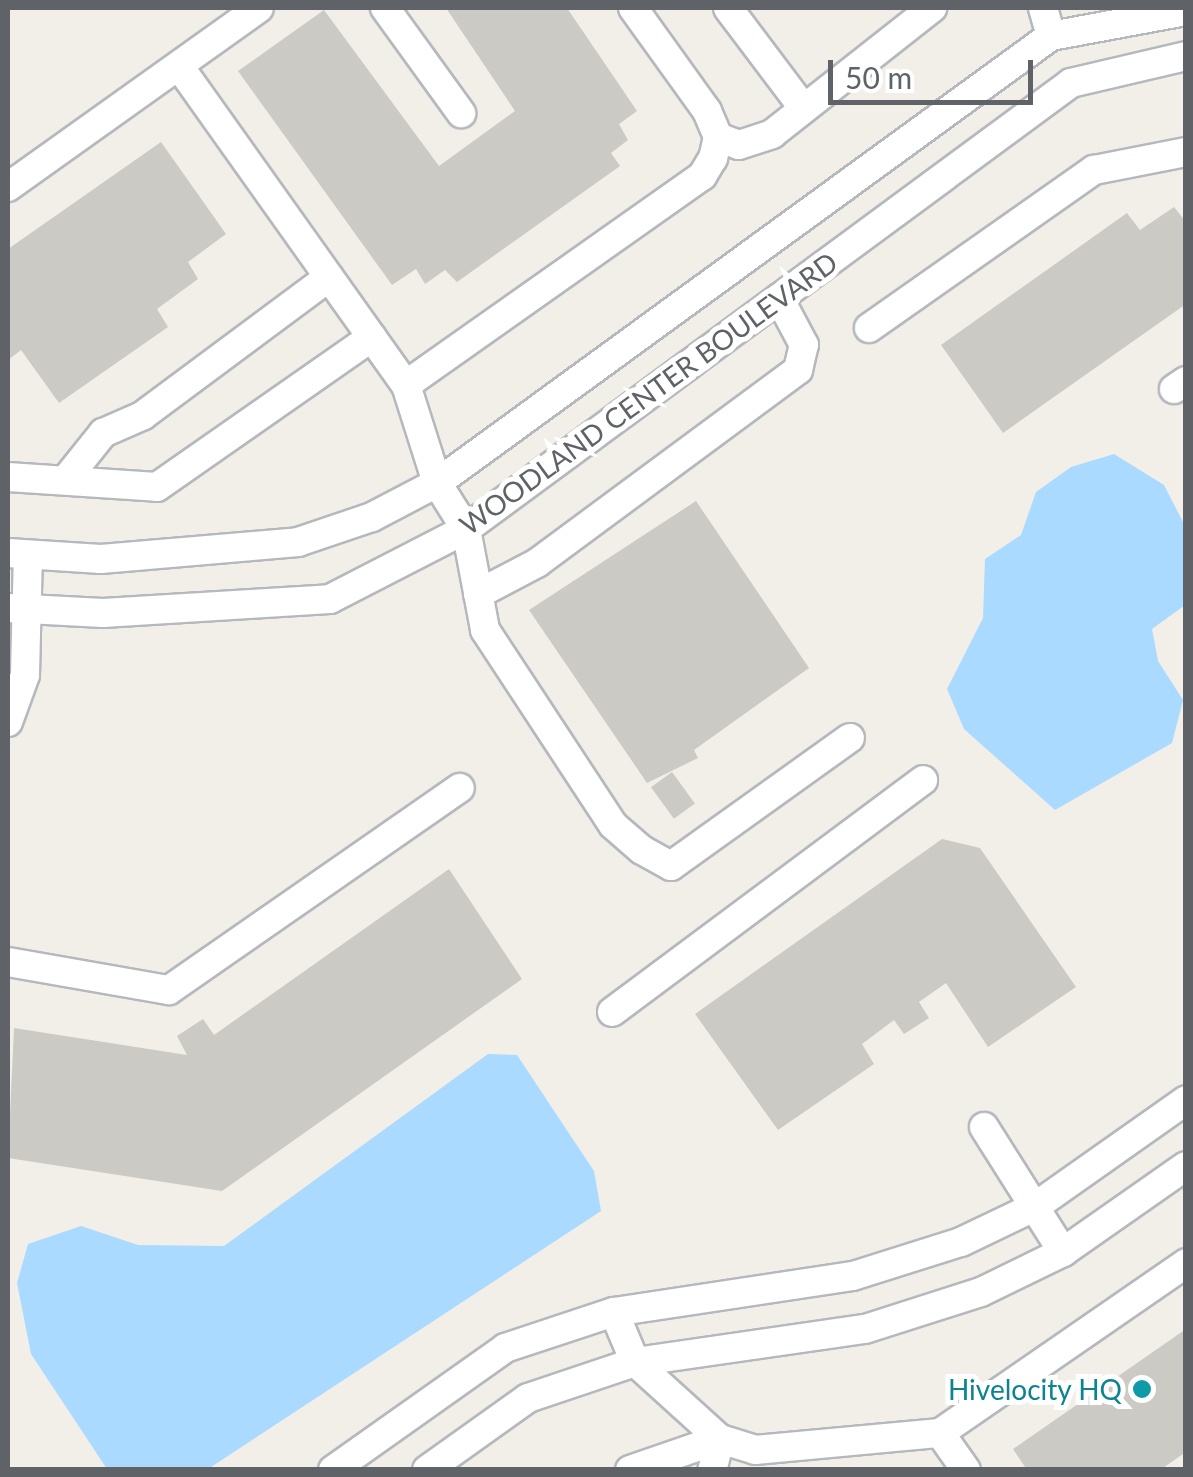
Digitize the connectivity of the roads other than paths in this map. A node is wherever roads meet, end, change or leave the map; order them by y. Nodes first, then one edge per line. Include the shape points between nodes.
1 (259, 8) edge
2 (385, 8) edge
3 (633, 8) edge
4 (728, 8) edge
5 (932, 8) edge
6 (1043, 8) edge
7 (1186, 11) edge
8 (1050, 36) junction
9 (1186, 56) edge
10 (179, 66) junction
11 (804, 109) junction
12 (461, 113) dead end
13 (718, 137) junction
14 (1186, 152) edge
15 (8, 187) edge
16 (330, 277) junction
17 (779, 298) junction
18 (869, 328) dead end
19 (372, 337) junction
20 (406, 385) junction
21 (8, 477) edge
22 (66, 478) junction
23 (437, 483) junction
24 (466, 529) junction
25 (18, 554) edge
26 (478, 594) junction
27 (17, 608) edge
28 (8, 722) edge
29 (850, 738) dead end
30 (923, 780) dead end
31 (460, 788) dead end
32 (8, 962) edge
33 (612, 1012) dead end
34 (1186, 1100) edge
35 (984, 1128) dead end
36 (1186, 1166) edge
37 (1036, 1206) junction
38 (1063, 1252) junction
39 (1186, 1263) edge
40 (614, 1312) junction
41 (635, 1362) junction
42 (940, 1433) junction
43 (720, 1439) junction
44 (333, 1470) edge
45 (427, 1470) edge
46 (630, 1470) edge
47 (712, 1470) edge
48 (966, 1470) edge

1 - 10 street
2 - 12 street
3 - 13 street
4 - 11 street
5 - 11 street
6 - 8 street
7 - 8 street, WOODLAND CENTER BOULEVARD
8 - 23 street, WOODLAND CENTER BOULEVARD
9 - 17 street, WOODLAND CENTER BOULEVARD via 1070,83
10 - 15 street
10 - 16 street
11 - 13 street via 756,139
13 - 20 street via 702,176
14 - 18 street via 1094,170
16 - 19 street
16 - 22 street via 142,416 103,433
17 - 24 street, WOODLAND CENTER BOULEVARD
17 - 26 street via 804,345 798,370 537,563
19 - 20 street
19 - 22 street via 156,486
20 - 23 street
21 - 22 street
23 - 24 street
23 - 25 street, WOODLAND CENTER BOULEVARD via 298,542 100,559
24 - 26 street
24 - 27 street, WOODLAND CENTER BOULEVARD via 330,599
25 - 27 street
26 - 29 street via 485,630 613,825 671,866
27 - 28 street via 25,674
30 - 33 street
31 - 32 street via 168,990
34 - 37 street
35 - 37 street
36 - 38 street
37 - 38 street
37 - 40 street via 960,1242 853,1276
38 - 41 street via 981,1292 865,1328
39 - 42 street
40 - 41 street
40 - 44 street via 505,1348
41 - 43 street
41 - 45 street via 528,1398
42 - 43 street via 755,1450
42 - 48 street
43 - 46 street
43 - 47 street

